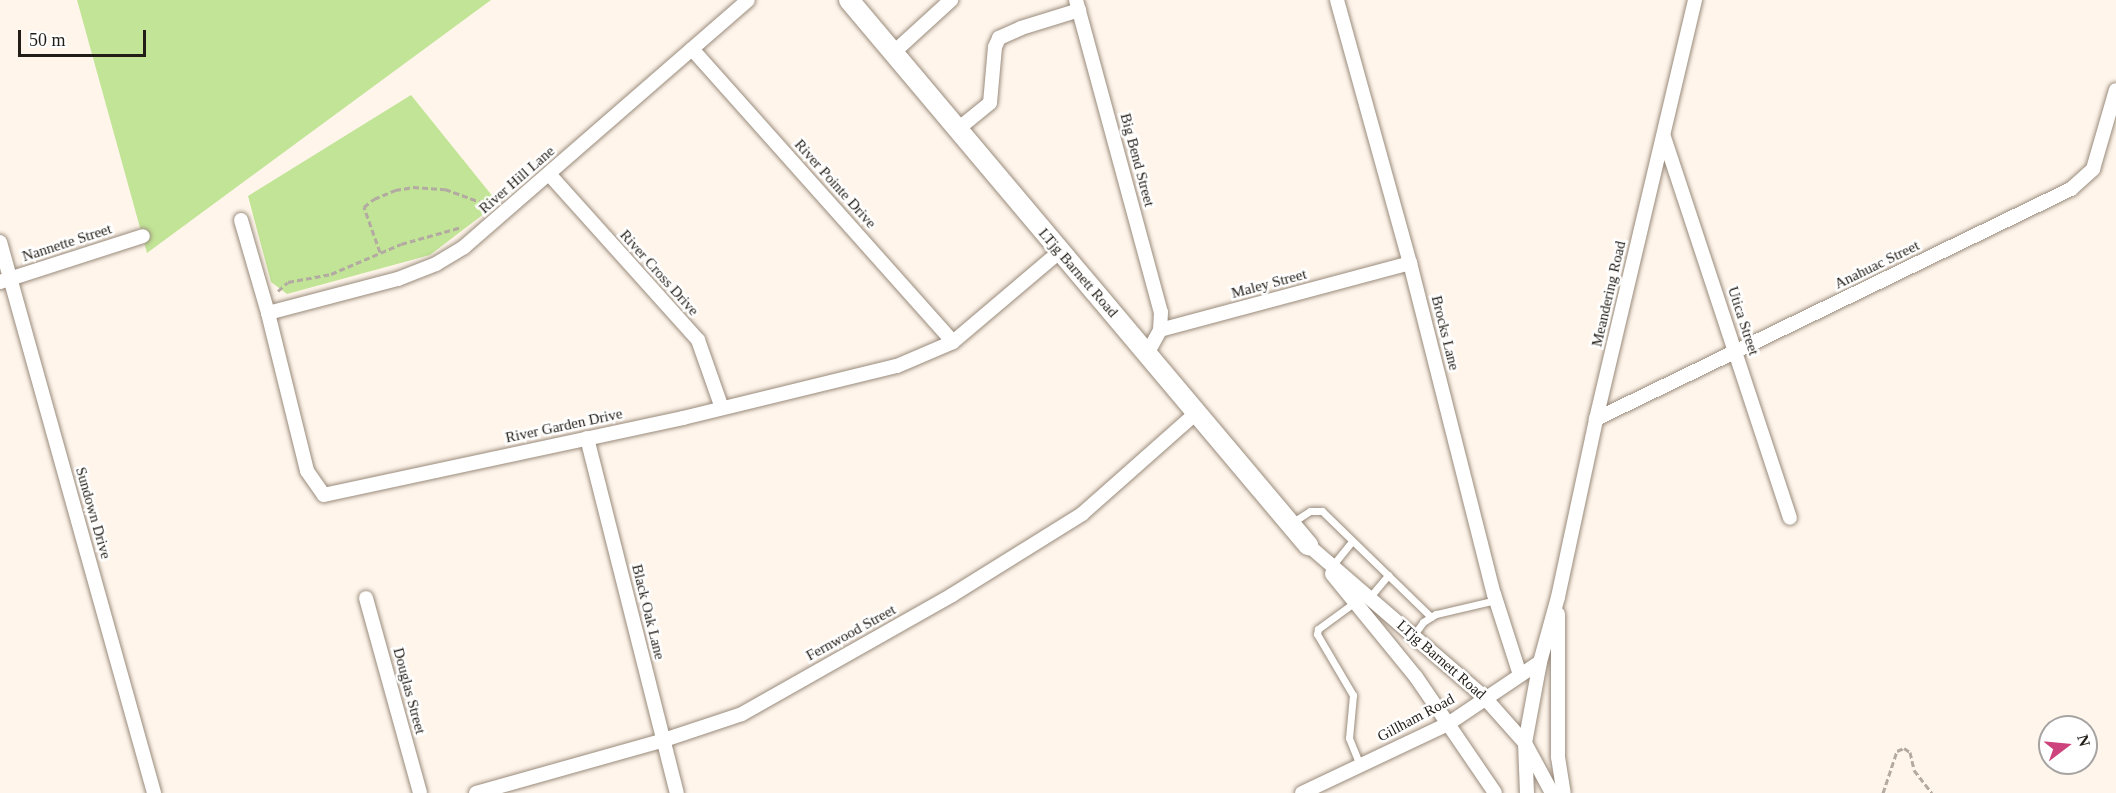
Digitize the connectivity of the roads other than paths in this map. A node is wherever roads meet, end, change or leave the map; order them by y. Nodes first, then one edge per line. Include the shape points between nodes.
1 (748, 0) edge
2 (849, 0) edge
3 (928, 0) edge
4 (951, 0) edge
5 (1337, 0) edge
6 (1695, 0) edge
7 (1077, 5) edge
8 (937, 13) junction
9 (692, 49) junction
10 (893, 53) junction
11 (2116, 90) edge
12 (958, 129) junction
13 (1664, 135) junction
14 (549, 174) junction
15 (241, 220) dead end
16 (143, 236) dead end
17 (0, 242) edge
18 (1059, 252) junction
19 (1410, 263) junction
20 (5, 280) edge
21 (268, 313) junction
22 (1160, 330) junction
23 (953, 342) junction
24 (1148, 352) junction
25 (1736, 352) junction
26 (722, 408) junction
27 (1196, 413) junction
28 (1596, 419) junction
29 (587, 438) junction
30 (1790, 518) dead end
31 (1291, 523) junction
32 (1352, 541) junction
33 (1308, 545) junction
34 (1332, 566) junction
35 (1388, 575) junction
36 (1558, 597) junction
37 (366, 598) dead end
38 (1369, 598) junction
39 (1496, 600) junction
40 (1354, 602) junction
41 (1431, 617) junction
42 (1413, 636) junction
43 (1540, 662) junction
44 (1520, 675) junction
45 (1485, 698) junction
46 (1448, 724) junction
47 (664, 740) junction
48 (1525, 743) junction
49 (1360, 765) junction
50 (154, 793) edge
51 (420, 793) edge
52 (476, 793) edge
53 (677, 793) edge
54 (1302, 793) edge
55 (1495, 793) edge
56 (1527, 793) edge
57 (1552, 793) edge
58 (1564, 793) edge

1 - 9 street, River Hill Lane
2 - 10 street, LTjg Barnett Road
3 - 8 street
4 - 8 street
5 - 19 street, Brocks Lane
6 - 13 street, Meandering Road
7 - 12 street via 999,38 990,102
7 - 22 street, Big Bend Street via 1161,312
8 - 10 street
9 - 14 street, River Hill Lane
9 - 23 street, River Pointe Drive
10 - 12 street, LTjg Barnett Road
11 - 25 street, Anahuac Street via 2092,169 2071,189
12 - 18 street, LTjg Barnett Road
13 - 25 street, Utica Street
13 - 28 street, Meandering Road
14 - 21 street, River Hill Lane via 464,247 436,264 398,279
14 - 26 street, River Cross Drive via 698,340
15 - 21 street, River Garden Drive
16 - 20 street, Nannette Street
17 - 20 street, Sundown Drive
18 - 23 street, River Garden Drive
18 - 24 street, LTjg Barnett Road
19 - 22 street, Maley Street
19 - 39 street, Brocks Lane
20 - 50 street, Sundown Drive
21 - 29 street, River Garden Drive via 307,471 324,495
22 - 24 street
23 - 26 street, River Garden Drive via 897,366
24 - 27 street, LTjg Barnett Road
25 - 28 street, Anahuac Street
25 - 30 street, Utica Street
26 - 29 street, River Garden Drive
27 - 31 street, LTjg Barnett Road
27 - 47 street, Fernwood Street via 1082,514 952,596 742,714
28 - 36 street, Meandering Road
29 - 47 street, Black Oak Lane
31 - 32 lane via 1310,511 1322,511
31 - 33 street, LTjg Barnett Road
32 - 34 lane
32 - 35 lane
33 - 34 street, LTjg Barnett Road
33 - 40 street, LTjg Barnett Road
34 - 38 street, LTjg Barnett Road
35 - 38 lane
35 - 41 lane
36 - 43 street, Meandering Road
36 - 58 street, Meandering Road via 1558,757
37 - 51 street, Douglas Street
38 - 42 street, LTjg Barnett Road
39 - 41 lane
39 - 44 street, Brocks Lane
40 - 46 street, LTjg Barnett Road via 1416,677
40 - 49 lane via 1318,629 1317,634 1353,695 1350,738
41 - 42 lane
42 - 45 street, LTjg Barnett Road
43 - 44 street, Gillham Road
43 - 48 street, Meandering Road
44 - 45 street, Gillham Road
45 - 46 street, Gillham Road
45 - 48 street, LTjg Barnett Road
46 - 49 street, Gillham Road
46 - 55 street, LTjg Barnett Road
47 - 52 street, Fernwood Street
47 - 53 street, Black Oak Lane
48 - 56 street, Meandering Road
48 - 57 street, LTjg Barnett Road
49 - 54 street, Gillham Road

